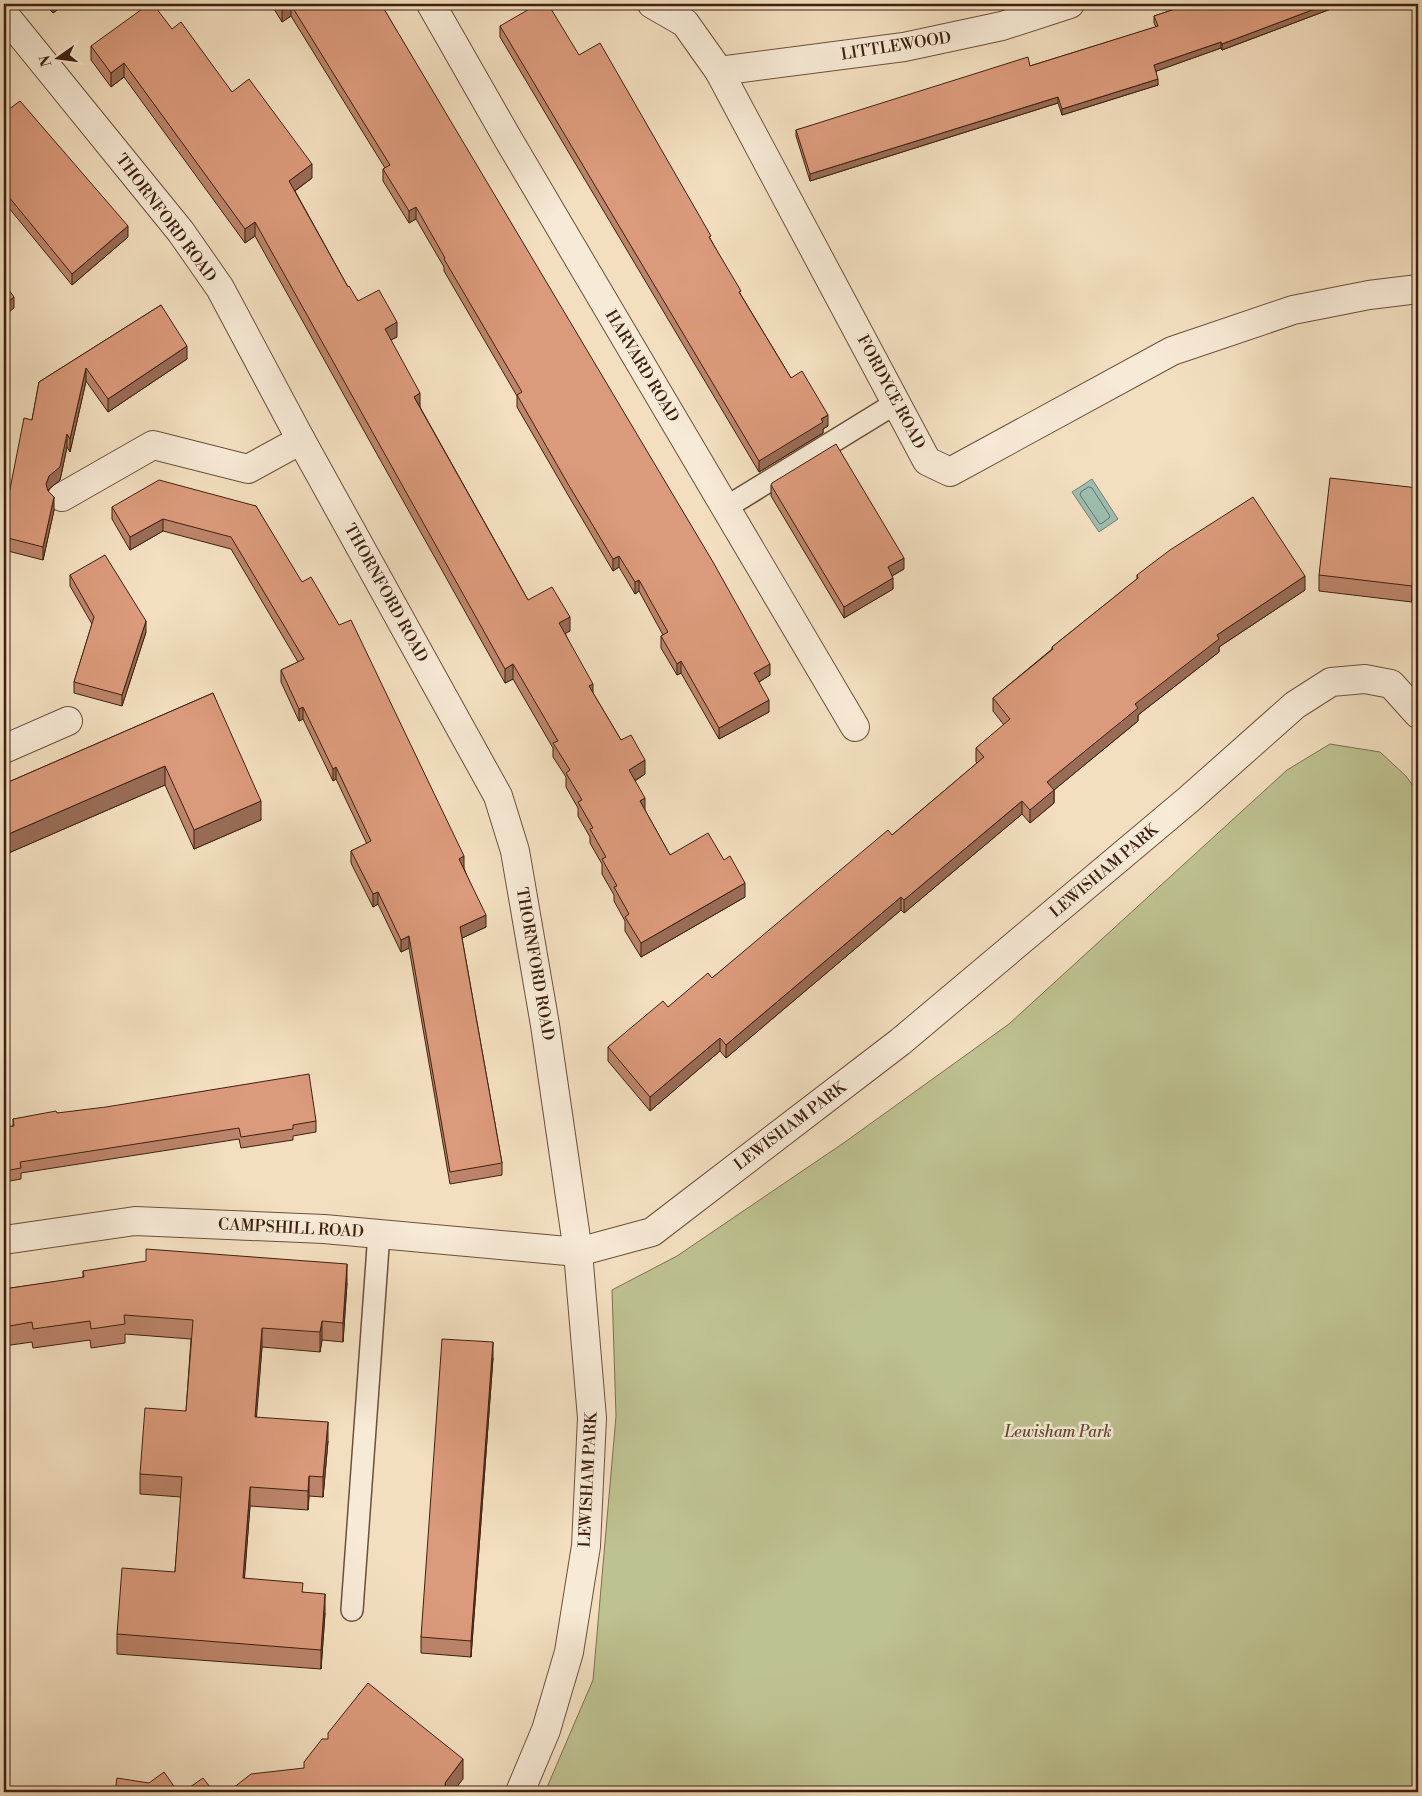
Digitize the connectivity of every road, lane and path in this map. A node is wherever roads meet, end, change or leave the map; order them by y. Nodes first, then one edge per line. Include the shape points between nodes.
1 (432, 4) edge
2 (652, 4) edge
3 (1070, 4) edge
4 (4, 14) edge
5 (719, 71) junction
6 (1418, 289) edge
7 (896, 403) junction
8 (301, 440) junction
9 (62, 497) dead end
10 (725, 508) junction
11 (1418, 714) edge
12 (68, 721) dead end
13 (855, 727) dead end
14 (4, 749) edge
15 (379, 1232) junction
16 (4, 1240) edge
17 (578, 1252) junction
18 (352, 1610) dead end
19 (520, 1792) edge

1 - 10 street, HARVARD ROAD
2 - 5 street, FORDYCE ROAD via 685,23
3 - 5 street, LITTLEWOOD via 1002,26 904,47
4 - 8 street, THORNFORD ROAD via 192,248 220,288
5 - 7 street, FORDYCE ROAD
6 - 7 street, FORDYCE ROAD via 1293,310 1172,351 950,472 927,461
7 - 10 lane
8 - 9 street via 248,470 153,444
8 - 17 street, THORNFORD ROAD via 498,796 515,851 545,1025
10 - 13 street, HARVARD ROAD
11 - 17 street, LEWISHAM PARK via 1391,684 1366,679 1331,682 1302,700 900,1042 652,1232
12 - 14 street
15 - 16 street, CAMPSHILL ROAD via 135,1221
15 - 17 street, CAMPSHILL ROAD
15 - 18 lane
17 - 19 street, LEWISHAM PARK via 592,1418 586,1546 569,1652 546,1730

